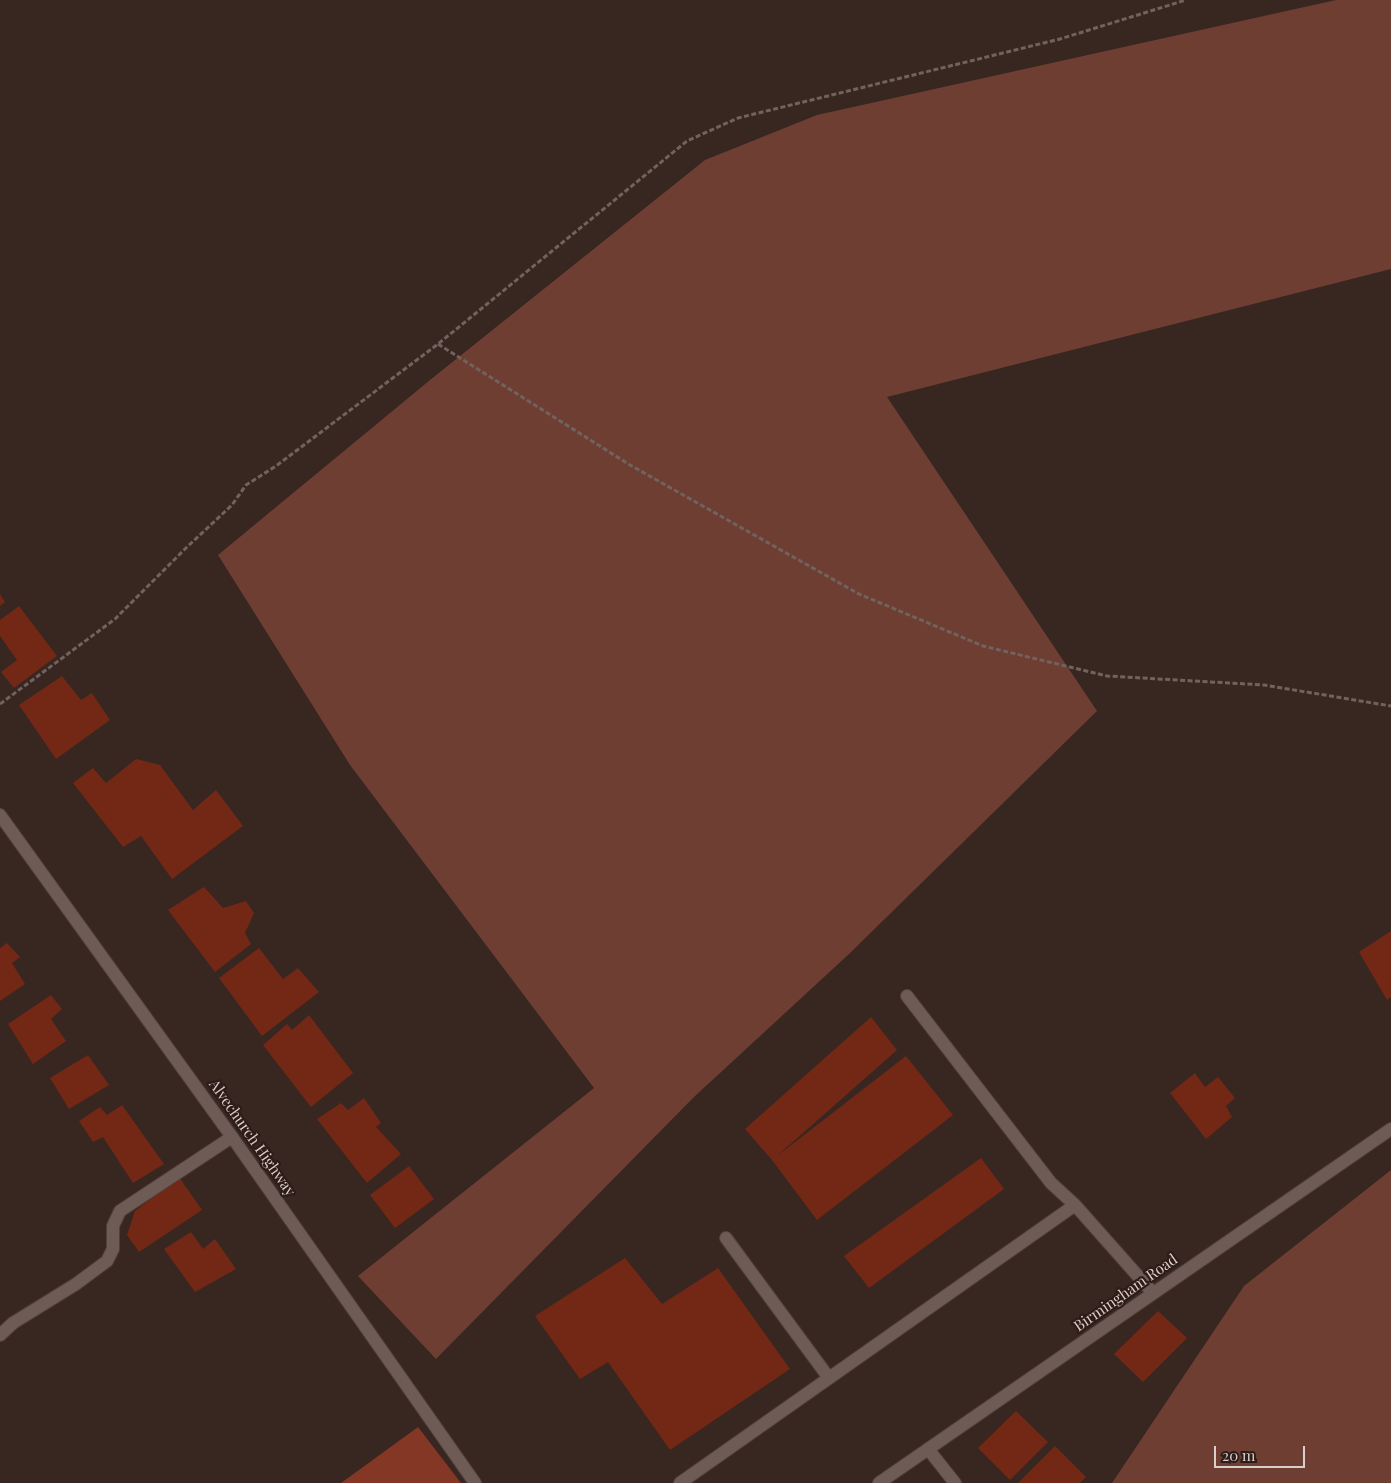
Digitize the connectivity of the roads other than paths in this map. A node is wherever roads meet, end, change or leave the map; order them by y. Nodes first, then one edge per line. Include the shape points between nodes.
1 (0, 814) edge
2 (907, 996) dead end
3 (1391, 1129) edge
4 (232, 1137) junction
5 (1075, 1205) junction
6 (726, 1238) dead end
7 (1153, 1293) junction
8 (0, 1335) edge
9 (829, 1378) junction
10 (928, 1449) junction
11 (474, 1483) edge
12 (680, 1483) edge
13 (878, 1483) edge
14 (955, 1483) edge

1 - 4 street, Alvechurch Highway
2 - 5 street via 1051,1183
3 - 7 street, Birmingham Road
4 - 8 street via 120,1211 113,1226 112,1248 107,1261
4 - 11 street, Alvechurch Highway
5 - 7 street
5 - 9 street
6 - 9 street
7 - 10 street, Birmingham Road
9 - 12 street
10 - 13 street, Birmingham Road
10 - 14 street

